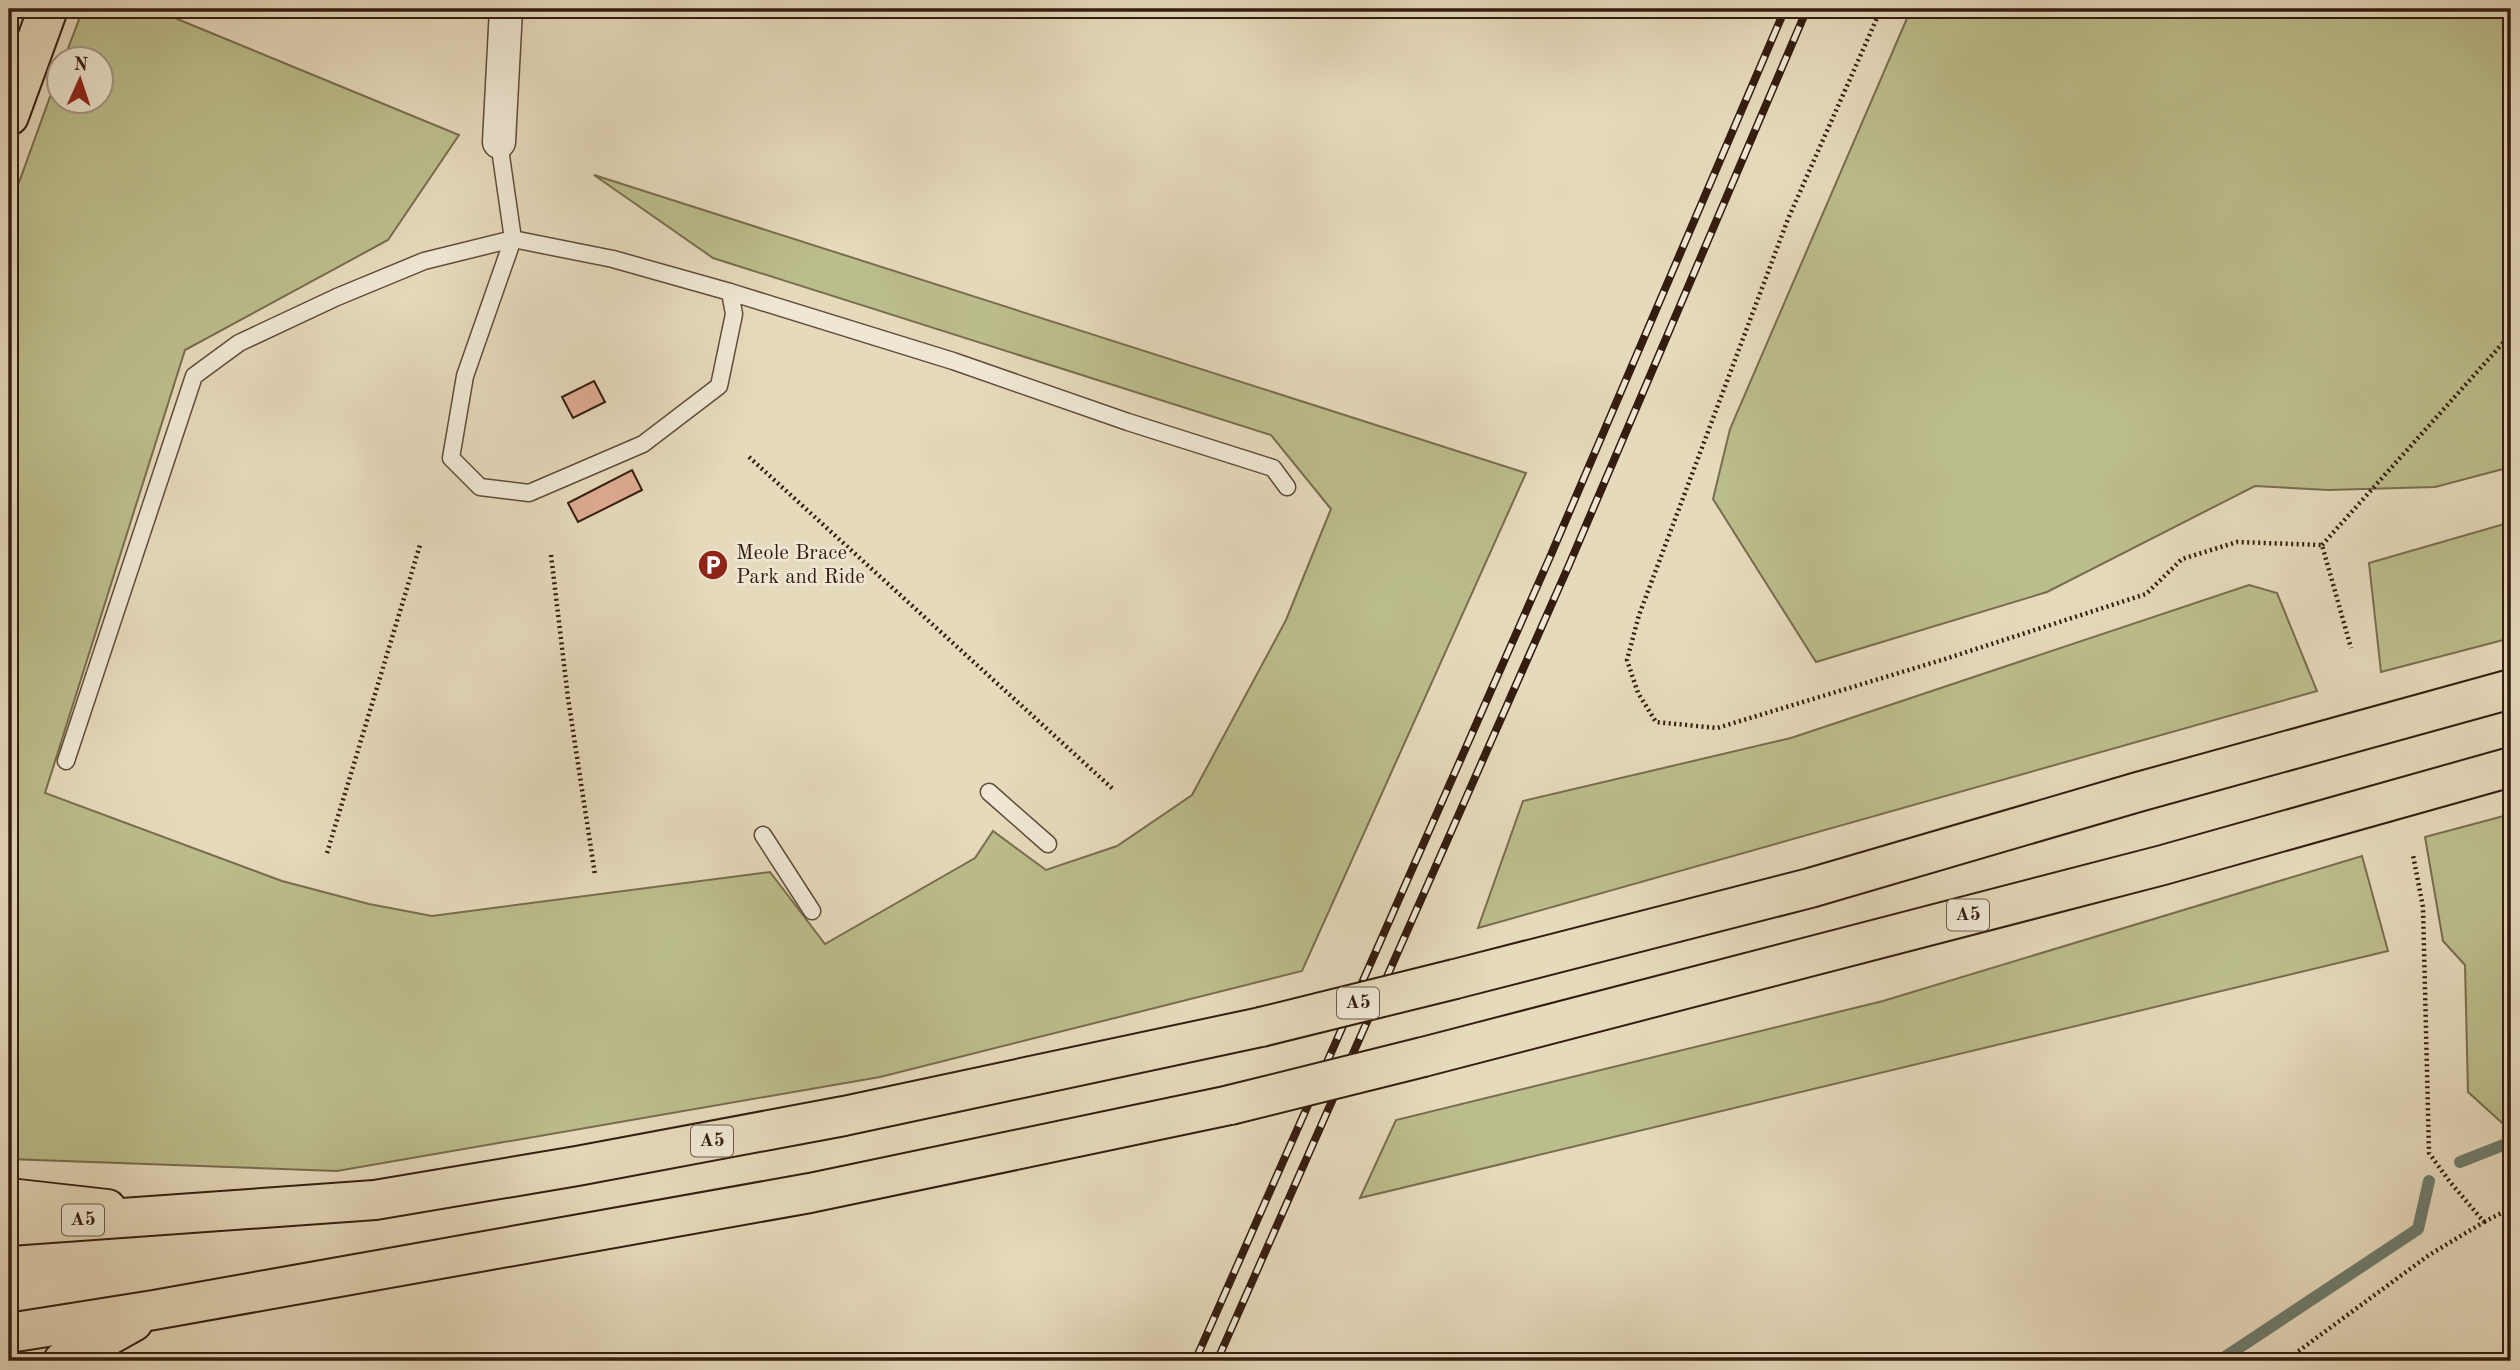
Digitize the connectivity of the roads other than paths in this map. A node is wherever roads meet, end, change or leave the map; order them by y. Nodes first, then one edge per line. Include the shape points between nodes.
1 (48, 9) edge
2 (506, 9) edge
3 (9, 116) edge
4 (499, 142) joint
5 (513, 239) junction
6 (730, 292) junction
7 (1286, 486) dead end
8 (2511, 689) edge
9 (66, 761) dead end
10 (2511, 766) edge
11 (989, 792) dead end
12 (763, 835) dead end
13 (1048, 844) dead end
14 (812, 911) dead end
15 (9, 1198) edge
16 (157, 1215) junction
17 (9, 1226) edge
18 (154, 1310) junction
19 (9, 1333) edge
20 (63, 1361) edge

1 - 3 main road
2 - 4 street
4 - 5 lane
5 - 6 lane via 613,259
5 - 6 lane via 465,376 451,458 480,487 529,493 643,444 719,386 734,314
5 - 9 lane via 424,261 337,297 239,343 194,376
6 - 7 lane via 1273,468
8 - 16 main road, A5, bridge via 1810,888 1261,1027 844,1116 577,1166 375,1200
10 - 18 main road, A5, bridge via 2163,864 1230,1105 810,1194
11 - 13 lane
12 - 14 lane
15 - 16 main road
16 - 17 main road, A5
18 - 19 main road, A5
18 - 20 main road

